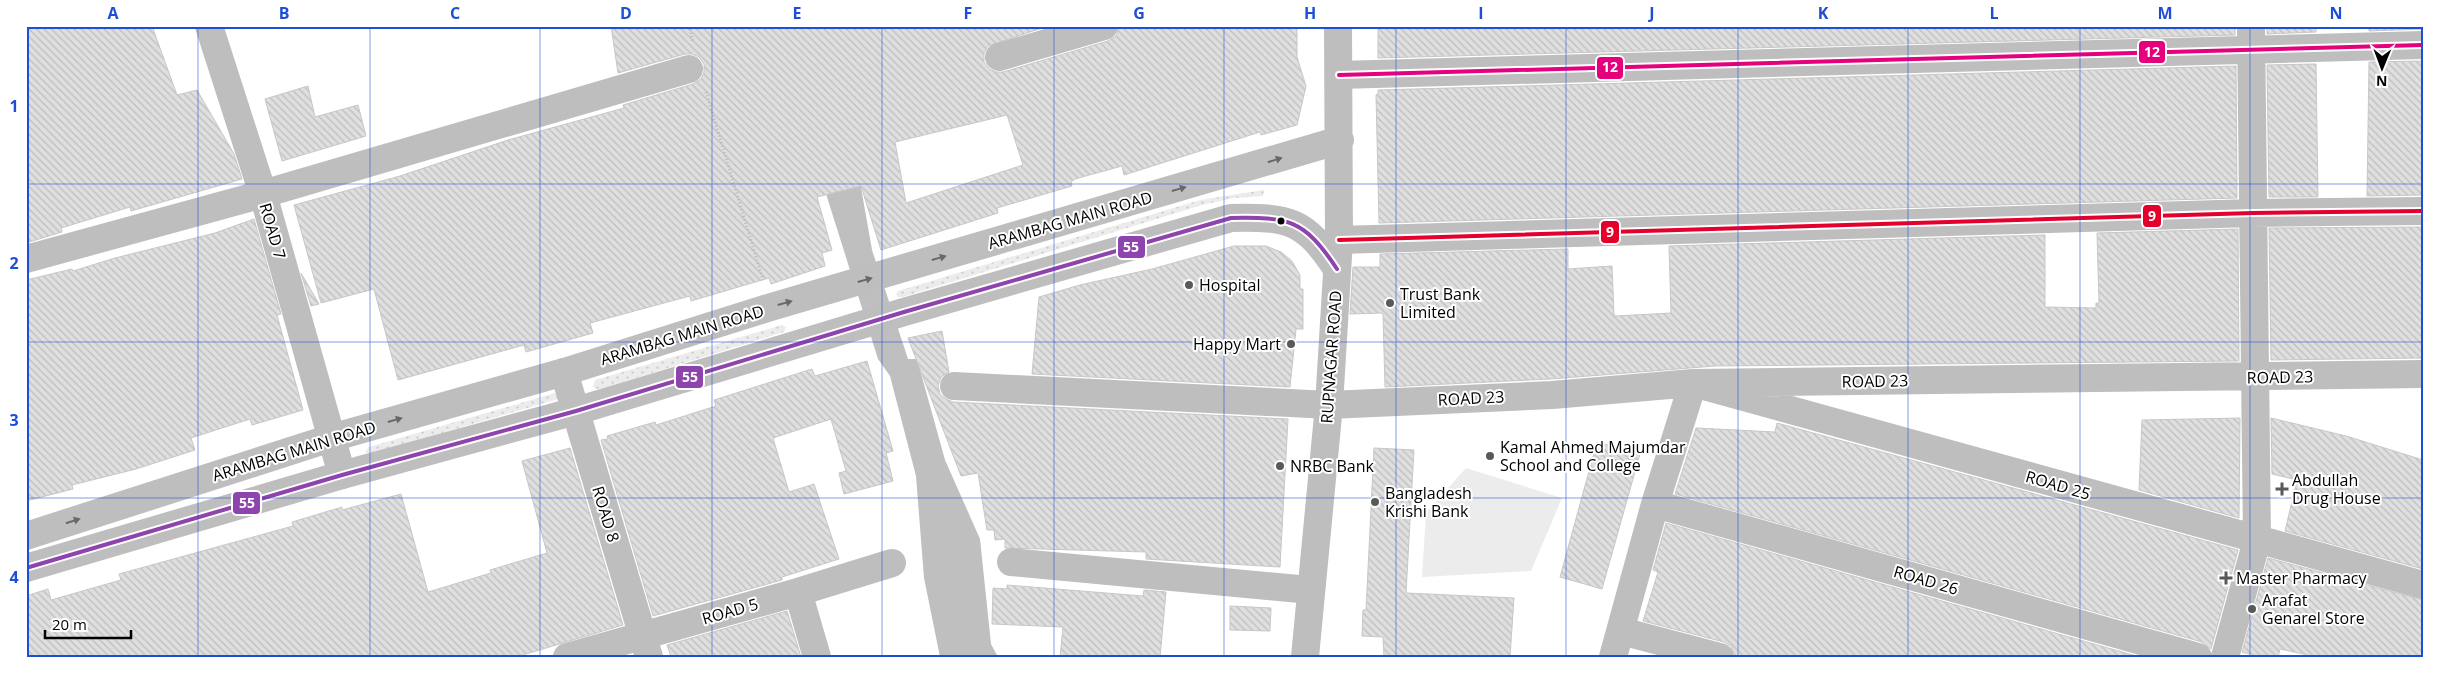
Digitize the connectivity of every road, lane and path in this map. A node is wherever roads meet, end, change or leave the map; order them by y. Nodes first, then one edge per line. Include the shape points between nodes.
1 (209, 26) edge
2 (689, 26) edge
3 (1104, 26) edge
4 (1338, 26) edge
5 (2251, 38) edge
6 (2423, 45) edge
7 (998, 57) dead end
8 (696, 68) junction
9 (1339, 75) junction
10 (1340, 140) junction
11 (263, 194) junction
12 (2423, 211) edge
13 (2254, 213) junction
14 (1339, 240) junction
15 (26, 260) edge
16 (1337, 269) junction
17 (838, 288) junction
18 (771, 307) junction
19 (848, 329) junction
20 (564, 372) junction
21 (2423, 374) edge
22 (2255, 377) junction
23 (1693, 383) junction
24 (954, 386) dead end
25 (1329, 405) junction
26 (576, 411) junction
27 (331, 438) junction
28 (342, 475) junction
29 (1655, 504) junction
30 (26, 536) edge
31 (2256, 540) junction
32 (1011, 562) dead end
33 (892, 563) dead end
34 (26, 568) edge
35 (2423, 585) edge
36 (1310, 590) junction
37 (798, 592) junction
38 (1621, 631) junction
39 (646, 646) edge
40 (567, 657) edge
41 (817, 657) edge
42 (1305, 657) edge
43 (1613, 657) edge
44 (1720, 657) edge
45 (2198, 657) edge
46 (2226, 657) edge

1 - 11 street
2 - 8 path
3 - 7 street
4 - 9 street, RUPNAGAR ROAD
5 - 6 street
5 - 9 street
5 - 13 street
8 - 11 street
8 - 18 path
9 - 10 street, RUPNAGAR ROAD
10 - 14 street, RUPNAGAR ROAD
17 -> 10 street, ARAMBAG MAIN ROAD
11 - 15 street, ROAD 7
11 - 27 street, ROAD 7
12 - 13 street
13 - 14 street
13 - 22 street
14 - 16 street, RUPNAGAR ROAD
16 - 19 street via 1320,243 1299,225 1265,218 1231,218
16 - 25 street, RUPNAGAR ROAD
18 -> 17 street, ARAMBAG MAIN ROAD
17 - 19 street
18 - 20 street, ARAMBAG MAIN ROAD
19 - 26 street
20 - 26 street, ROAD 8
27 -> 20 street, ARAMBAG MAIN ROAD
21 - 22 street, ROAD 23
22 - 23 street, ROAD 23
22 - 31 street
23 - 25 street, ROAD 23 via 1552,395
23 - 29 street
23 - 31 street, ROAD 25
24 - 25 street, ROAD 23
25 - 36 street, RUPNAGAR ROAD
26 - 28 street
26 - 39 street, ROAD 8
27 - 28 street, ROAD 7
30 -> 27 street, ARAMBAG MAIN ROAD
28 - 34 street
29 - 38 street
29 - 45 street, ROAD 26
31 - 35 street, ROAD 25
31 - 46 street
32 - 36 street
33 - 37 street, ROAD 5
36 - 42 street, RUPNAGAR ROAD
37 - 39 street, ROAD 5
37 - 41 street
38 - 43 street
38 - 44 street
39 - 40 street, ROAD 5

